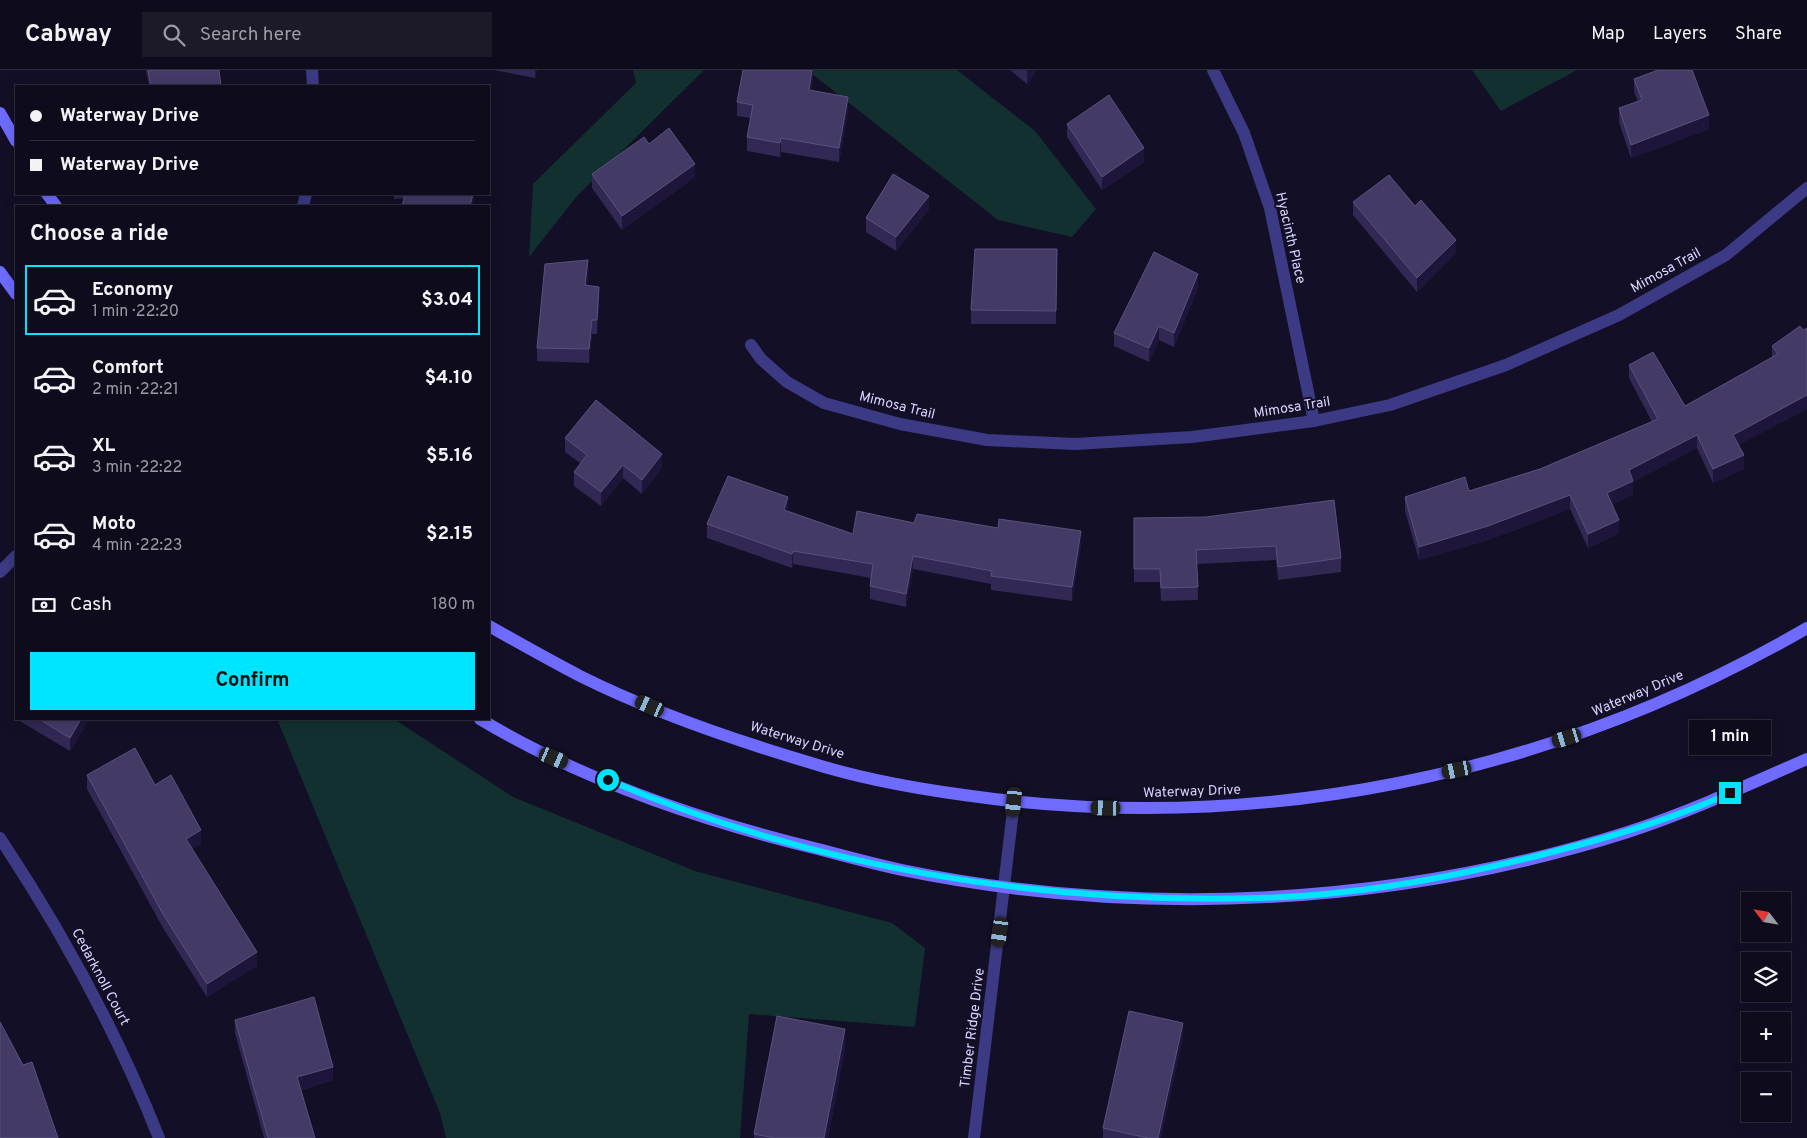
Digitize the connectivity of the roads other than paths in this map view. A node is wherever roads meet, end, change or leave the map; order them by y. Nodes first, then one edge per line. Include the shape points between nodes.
1 (312, 70) edge
2 (1213, 70) edge
3 (313, 85) edge
4 (0, 113) edge
5 (15, 140) edge
6 (1807, 188) edge
7 (0, 272) edge
8 (15, 293) edge
9 (751, 346) dead end
10 (1314, 420) junction
11 (15, 557) edge
12 (0, 572) edge
13 (490, 627) edge
14 (1807, 628) edge
15 (482, 720) edge
16 (1807, 759) edge
17 (1014, 802) junction
18 (0, 838) edge
19 (1006, 886) junction
20 (159, 1138) edge
21 (974, 1138) edge

1 - 3 street
2 - 10 street, Hyacinth Place via 1244,133 1270,208
4 - 5 main road
6 - 10 street, Mimosa Trail via 1726,255 1619,315 1497,368 1390,405
7 - 8 main road
9 - 10 street, Mimosa Trail via 787,382 824,403 900,424 987,440 1075,444 1173,439
11 - 12 street
13 - 17 main road, Waterway Drive via 583,677 684,721 810,763 918,788
14 - 17 main road, Waterway Drive via 1669,698 1585,732 1476,766 1384,786 1252,805 1170,809
15 - 19 main road via 554,758 644,796 760,835 903,870
16 - 19 main road via 1715,800 1627,832 1492,868 1377,888 1260,898 1120,897
17 - 19 street, Timber Ridge Drive
18 - 20 street, Cedarknoll Court via 44,904 106,1018
19 - 21 street, Timber Ridge Drive

